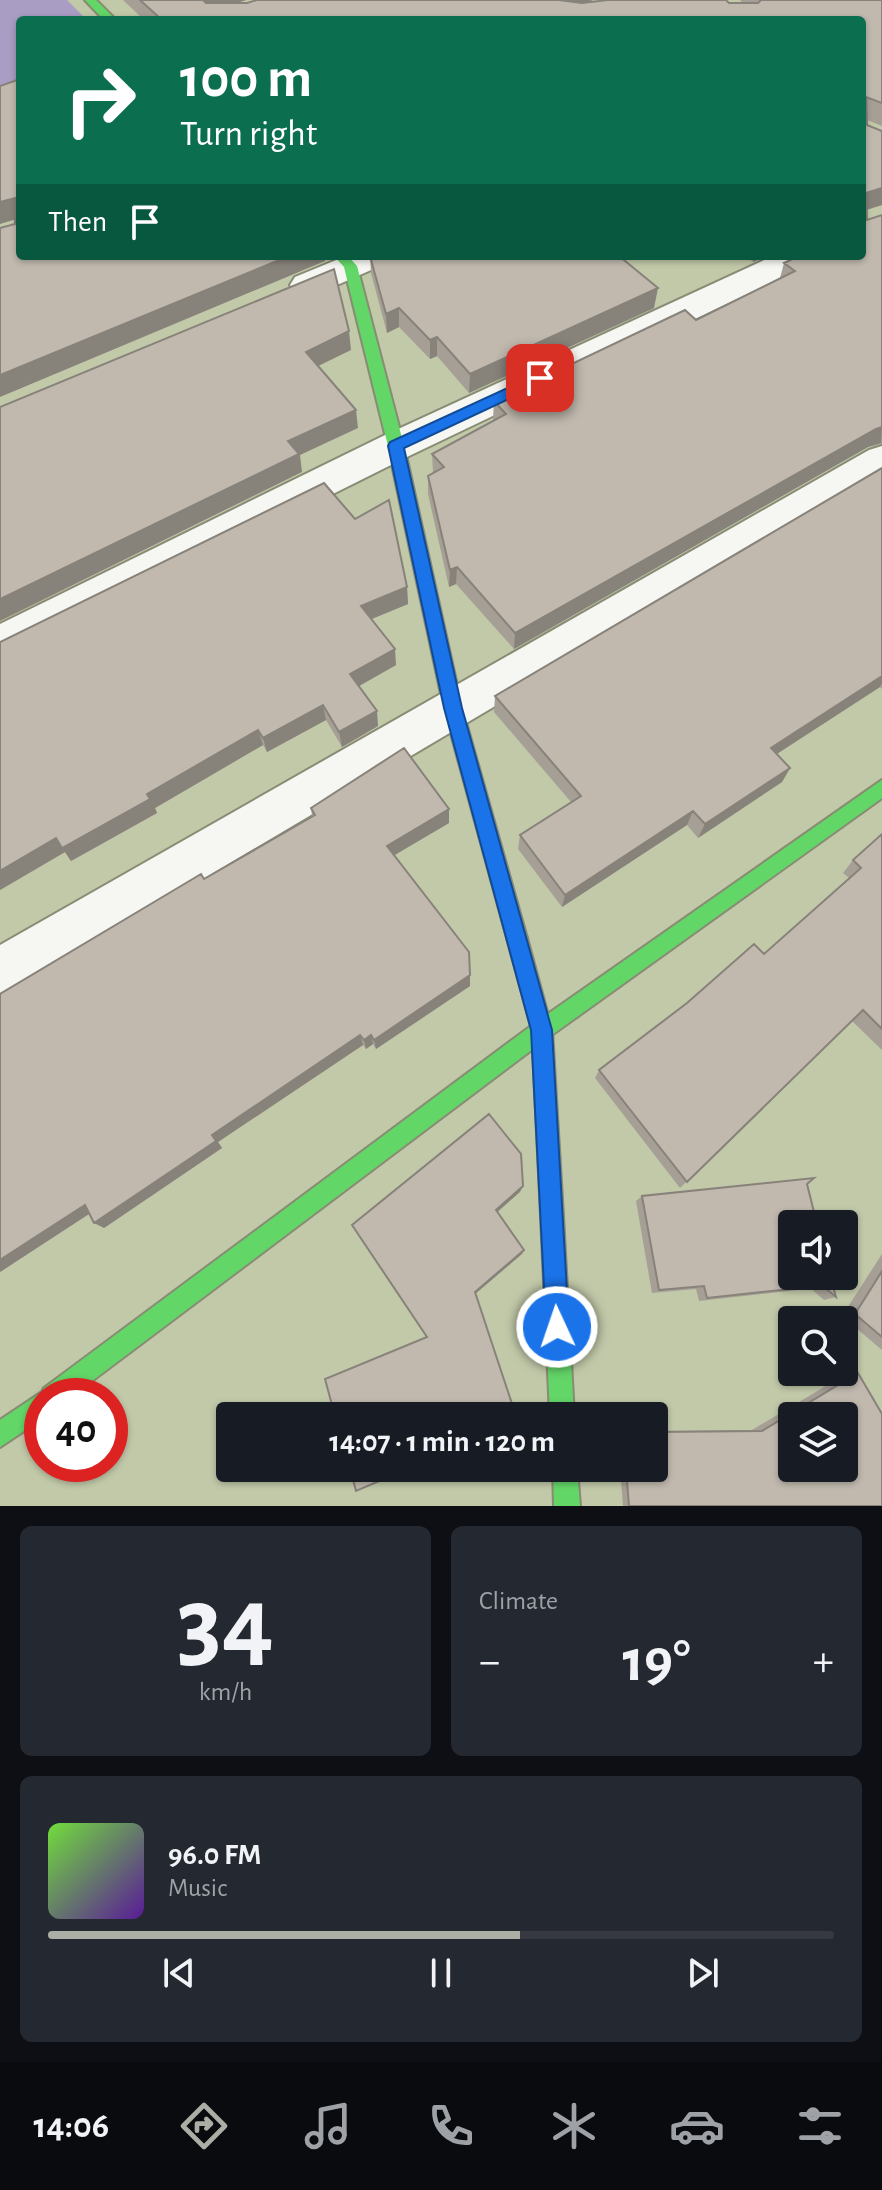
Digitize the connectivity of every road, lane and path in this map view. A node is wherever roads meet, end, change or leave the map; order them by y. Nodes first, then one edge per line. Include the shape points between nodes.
1 (90, 0) edge
2 (106, 16) edge
3 (353, 260) edge
4 (355, 260) edge
5 (791, 260) edge
6 (277, 297) edge
7 (396, 446) junction
8 (882, 460) edge
9 (0, 643) edge
10 (453, 708) junction
11 (882, 788) edge
12 (0, 972) edge
13 (542, 1030) junction
14 (76, 1378) edge
15 (561, 1402) edge
16 (24, 1417) edge
17 (0, 1435) edge
18 (566, 1482) edge
19 (567, 1506) edge

1 - 2 street
3 - 6 street
4 - 7 street
5 - 7 street
7 - 9 street
7 - 10 street
8 - 10 street
10 - 12 street
10 - 13 street
11 - 13 street
13 - 14 street
13 - 15 street
16 - 17 street
18 - 19 street

